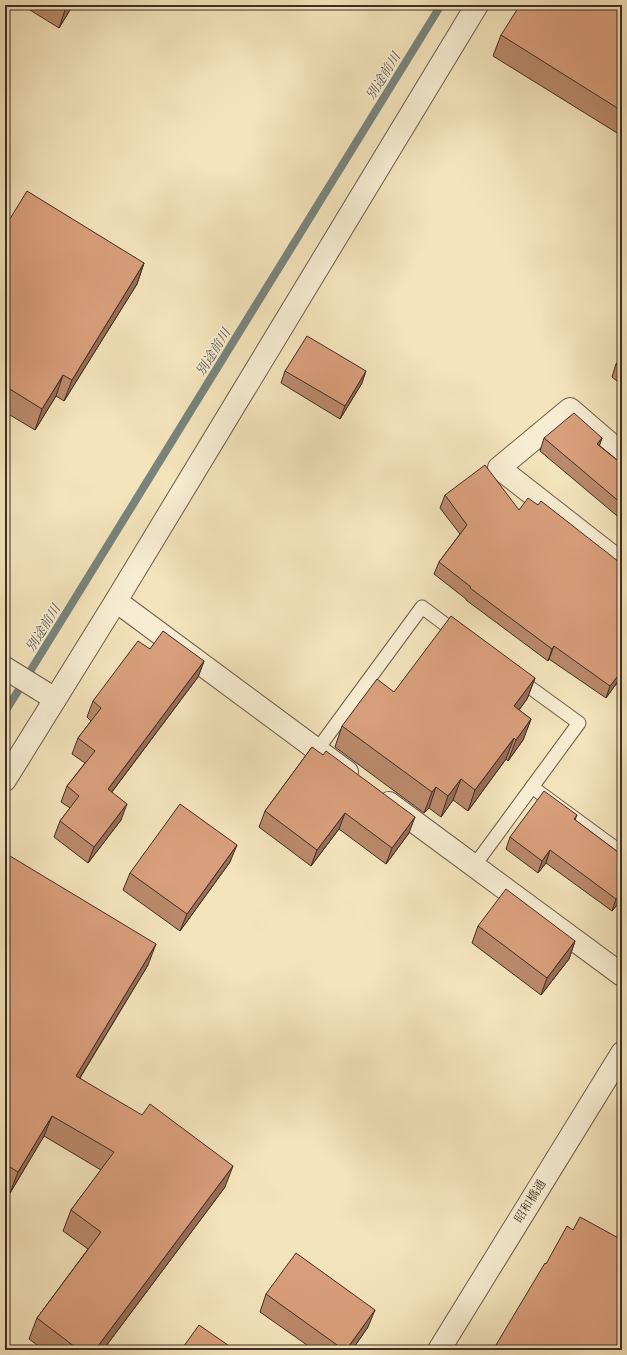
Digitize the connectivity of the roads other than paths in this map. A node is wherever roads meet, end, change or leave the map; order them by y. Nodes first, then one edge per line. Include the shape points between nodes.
1 (477, 5) edge
2 (622, 454) edge
3 (622, 564) edge
4 (116, 601) junction
5 (466, 640) edge
6 (5, 668) edge
7 (510, 672) edge
8 (55, 699) junction
9 (317, 750) junction
10 (5, 780) edge
11 (532, 787) junction
12 (622, 853) edge
13 (474, 866) junction
14 (622, 975) edge
15 (622, 1053) edge
16 (439, 1350) edge

1 - 4 street
2 - 3 street via 570,409 499,468
4 - 8 street
4 - 9 street
5 - 9 lane via 422,608
6 - 8 street
7 - 11 lane via 580,723
8 - 10 street
9 - 13 street
11 - 12 lane
11 - 13 lane
13 - 14 street
15 - 16 street, 昭和橋通

